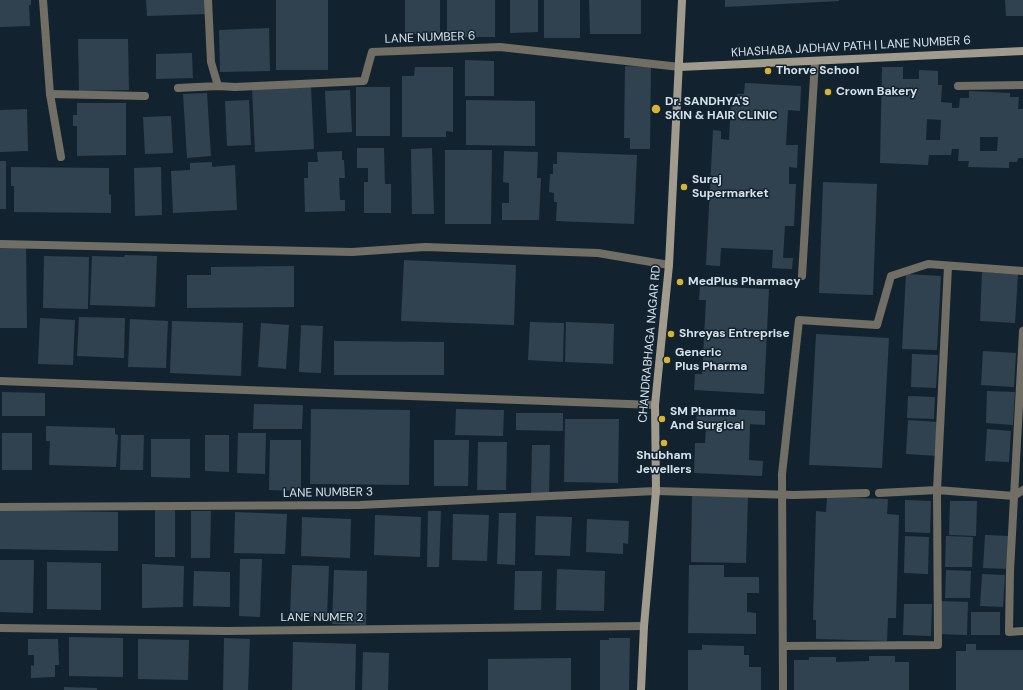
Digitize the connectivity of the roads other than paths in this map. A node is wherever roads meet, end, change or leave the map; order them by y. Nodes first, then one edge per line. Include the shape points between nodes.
1 (43, 0) edge
2 (208, 0) edge
3 (682, 0) edge
4 (1023, 51) edge
5 (815, 61) junction
6 (680, 67) junction
7 (1023, 85) edge
8 (218, 86) junction
9 (958, 86) dead end
10 (178, 88) dead end
11 (50, 94) junction
12 (145, 96) dead end
13 (61, 157) dead end
14 (0, 244) edge
15 (669, 265) junction
16 (948, 266) junction
17 (1023, 271) edge
18 (802, 276) dead end
19 (1023, 331) edge
20 (0, 381) edge
21 (655, 405) junction
22 (937, 490) junction
23 (1023, 490) edge
24 (656, 491) junction
25 (866, 493) dead end
26 (879, 493) dead end
27 (782, 494) junction
28 (1014, 494) junction
29 (0, 507) edge
30 (644, 626) junction
31 (0, 628) edge
32 (1023, 631) edge
33 (782, 646) junction
34 (641, 690) edge
35 (783, 690) edge

1 - 11 street
2 - 8 street via 211,62
3 - 6 street, CHANDRABHAGA NAGAR RD
4 - 5 street, KHASHABA JADHAV PATH | LANE NUMBER 6
5 - 6 street, KHASHABA JADHAV PATH | LANE NUMBER 6
5 - 18 street
6 - 8 street, LANE NUMBER 6 via 500,47 372,52 364,81 235,88
6 - 15 street, CHANDRABHAGA NAGAR RD
7 - 9 street
8 - 10 street
11 - 12 street
11 - 13 street
14 - 15 street via 352,252 424,247 598,253
15 - 21 street, CHANDRABHAGA NAGAR RD
16 - 17 street
16 - 22 street
16 - 27 street via 928,264 891,276 877,325 799,320
19 - 28 street
20 - 21 street
21 - 24 street, CHANDRABHAGA NAGAR RD
22 - 26 street
22 - 28 street
22 - 33 street via 938,645
23 - 28 street
24 - 27 street, LANE NUMBER 3
24 - 29 street, LANE NUMBER 3 via 360,505
24 - 30 street, CHANDRABHAGA NAGAR RD
25 - 27 street, LANE NUMBER 3
27 - 33 street
28 - 32 street via 1009,632
30 - 31 street, LANE NUMER 2 via 226,631
30 - 34 street, CHANDRABHAGA NAGAR RD
33 - 35 street

